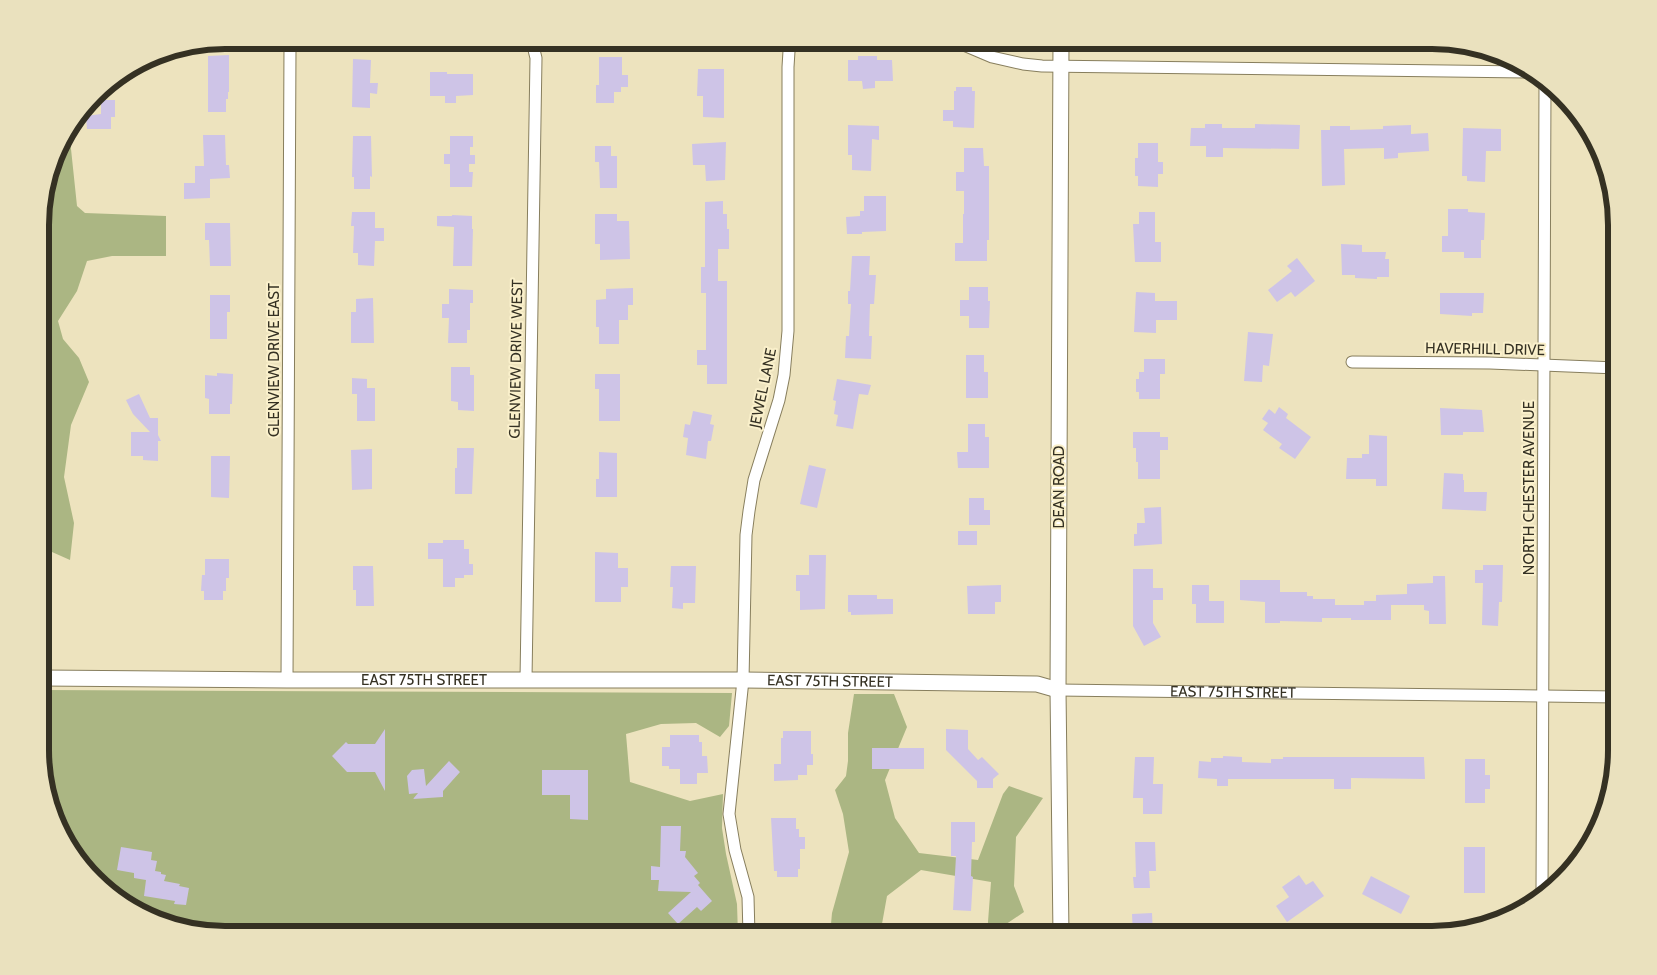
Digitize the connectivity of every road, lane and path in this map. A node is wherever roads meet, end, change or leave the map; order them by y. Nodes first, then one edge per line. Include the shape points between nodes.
1 (290, 49) edge
2 (534, 49) edge
3 (790, 49) edge
4 (972, 49) edge
5 (1061, 49) edge
6 (1061, 66) junction
7 (1520, 72) edge
8 (1545, 89) edge
9 (1352, 362) dead end
10 (1545, 365) junction
11 (1608, 368) edge
12 (49, 678) edge
13 (526, 679) junction
14 (287, 680) junction
15 (743, 680) junction
16 (1058, 690) junction
17 (1543, 696) junction
18 (1608, 697) edge
19 (1542, 888) edge
20 (749, 926) edge
21 (1061, 926) edge

1 - 14 street, GLENVIEW DRIVE EAST
2 - 13 street, GLENVIEW DRIVE WEST via 536,58
3 - 15 street, JEWEL LANE via 787,356 749,510
4 - 6 street via 1004,60
5 - 6 street, DEAN ROAD
6 - 7 street
6 - 16 street, DEAN ROAD
8 - 10 street, NORTH CHESTER AVENUE
9 - 10 street, HAVERHILL DRIVE
10 - 11 street, HAVERHILL DRIVE
10 - 17 street, NORTH CHESTER AVENUE
12 - 14 street, EAST 75TH STREET
13 - 14 street, EAST 75TH STREET
13 - 15 street, EAST 75TH STREET
15 - 16 street, EAST 75TH STREET via 1037,684
15 - 20 street, JEWEL LANE via 729,814 748,897
16 - 17 street, EAST 75TH STREET
16 - 21 street, DEAN ROAD
17 - 18 street, EAST 75TH STREET
17 - 19 street, NORTH CHESTER AVENUE

